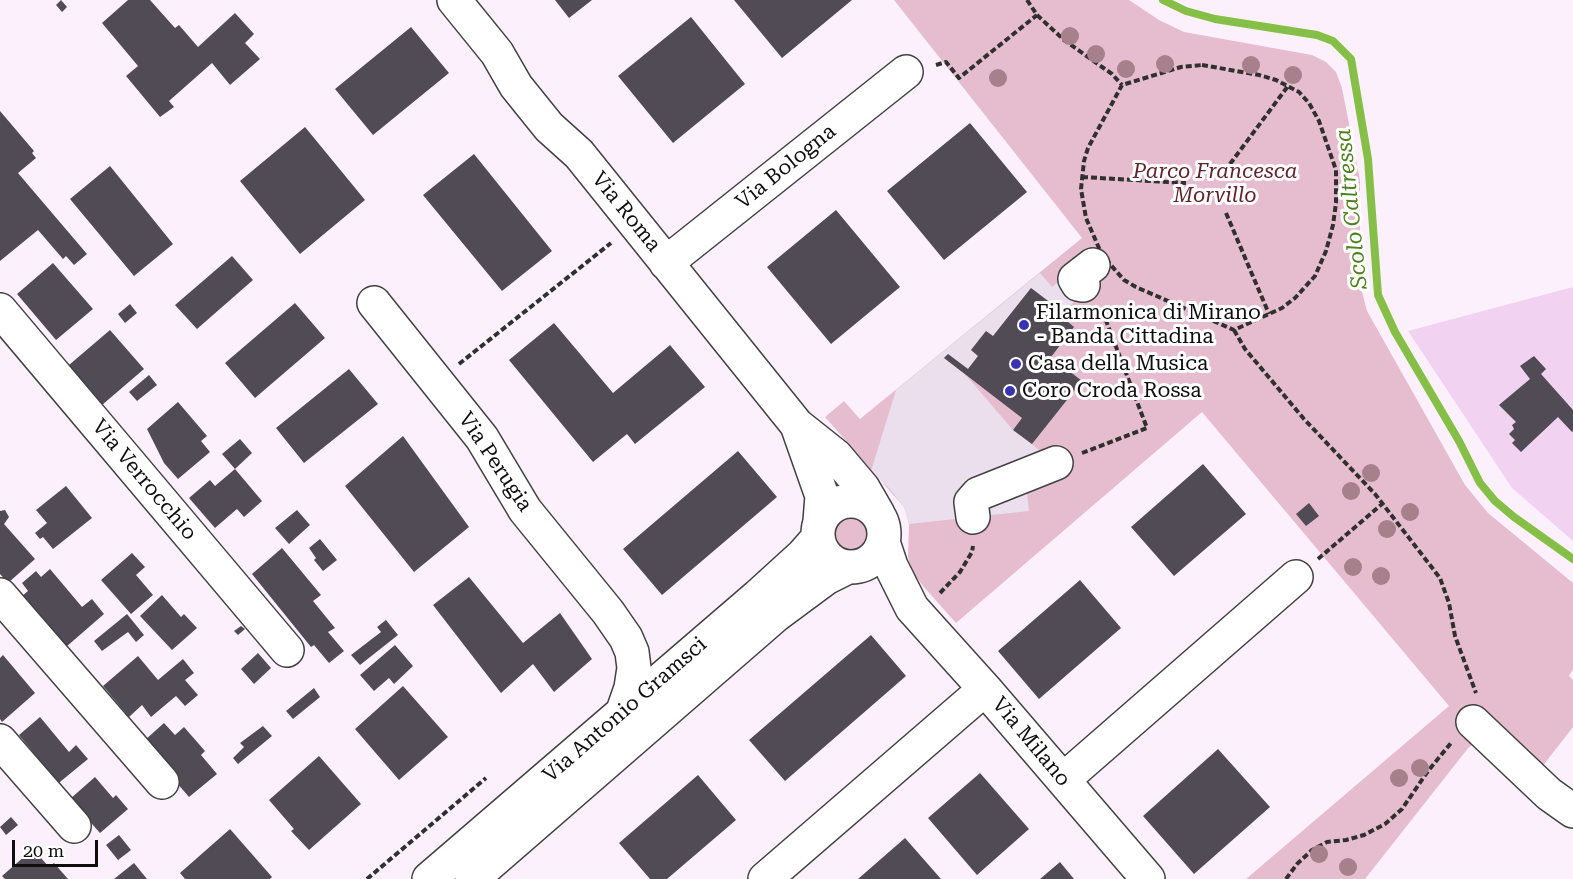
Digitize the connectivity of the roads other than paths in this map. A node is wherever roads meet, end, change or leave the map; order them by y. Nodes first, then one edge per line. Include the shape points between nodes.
1 (454, 0) edge
2 (906, 72) road end
3 (666, 263) junction
4 (374, 303) dead end
5 (0, 310) edge
6 (797, 425) junction
7 (1056, 463) road end
8 (972, 517) road end
9 (880, 528) junction
10 (819, 529) junction
11 (849, 568) junction
12 (1296, 577) road end
13 (0, 596) edge
14 (924, 602) junction
15 (616, 622) junction
16 (694, 649) junction
17 (287, 650) dead end
18 (985, 689) junction
19 (623, 711) junction
20 (1473, 722) road end
21 (0, 741) edge
22 (1063, 780) junction
23 (162, 782) dead end
24 (1573, 811) edge
25 (74, 826) dead end
26 (429, 879) edge
27 (472, 879) edge
28 (765, 879) edge
29 (1148, 879) edge

1 - 3 street, Via Roma via 549,127 579,154
2 - 3 street, Via Bologna
3 - 6 street, Via Roma
4 - 15 street, Via Perugia via 482,438 525,510
5 - 17 street, Via Verrocchio
6 - 9 street, Via Roma via 836,456 863,488
6 - 10 street, Via Roma via 822,496
7 - 8 street via 978,494 971,502
9 - 10 street via 871,507 852,501 832,506
9 - 11 street via 873,559
9 - 14 street, Via Milano via 891,566
10 - 11 street via 826,556
10 - 16 street, Via Antonio Gramsci via 803,555
11 - 14 street, Via Milano
11 - 27 street, Via Antonio Gramsci via 826,578 776,615
12 - 22 street
13 - 23 street
14 - 18 street, Via Milano
15 - 16 street, Via Perugia via 658,650
15 - 19 street, Via Perugia via 632,652 634,668 632,688
16 - 19 street, Via Antonio Gramsci
18 - 22 street, Via Milano
18 - 28 street
19 - 26 street, Via Antonio Gramsci
20 - 24 street via 1534,781
21 - 25 street
22 - 29 street, Via Milano

